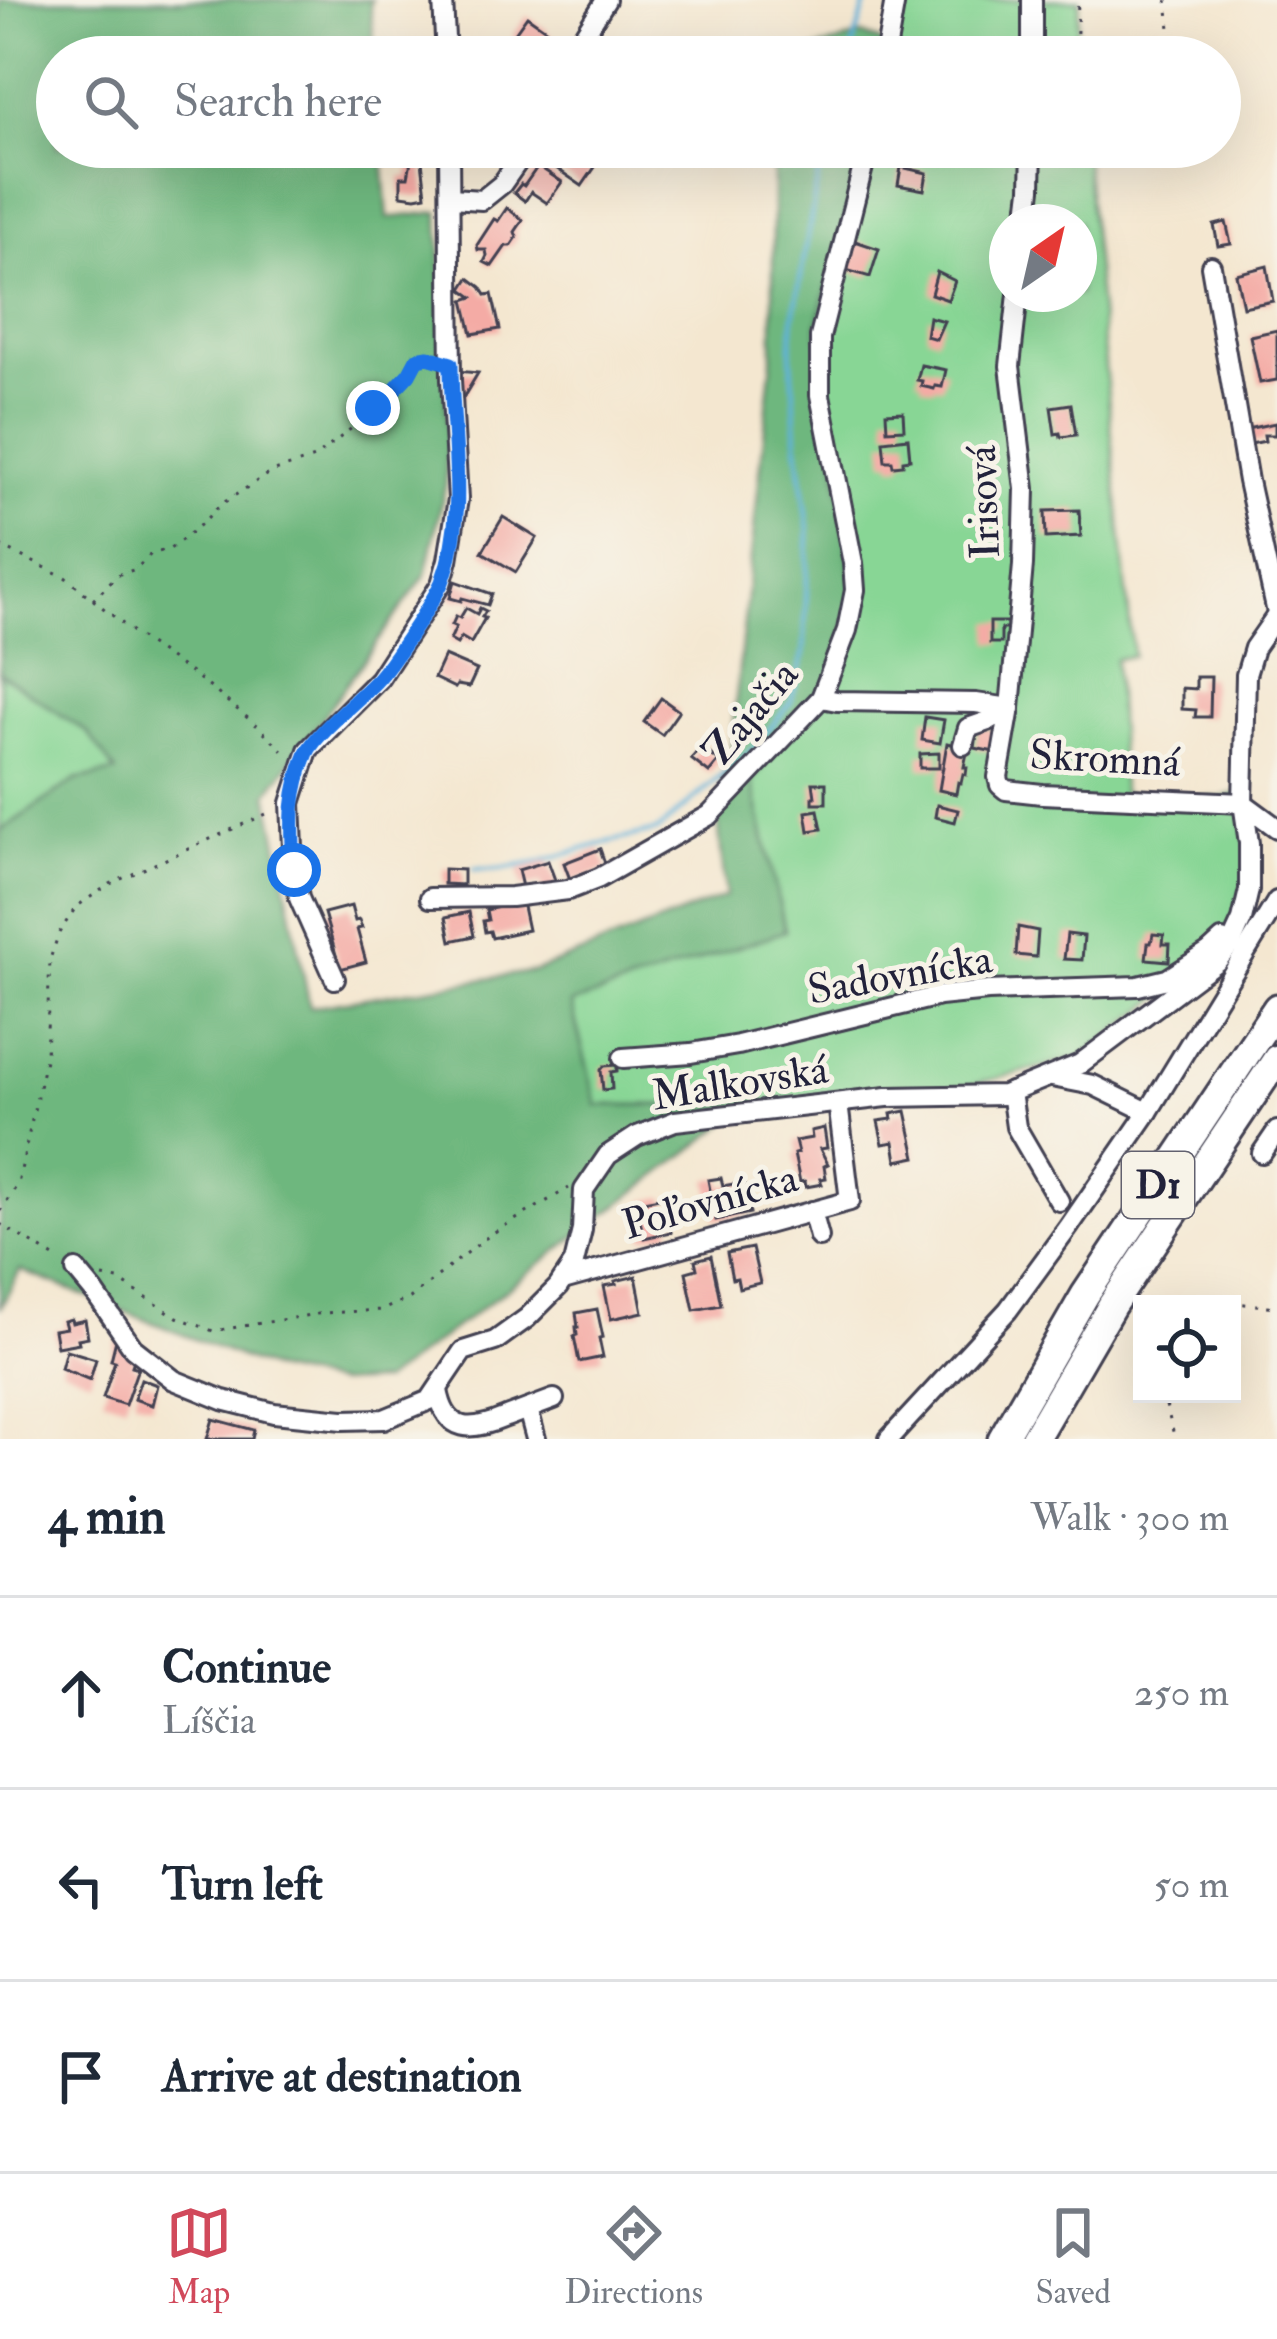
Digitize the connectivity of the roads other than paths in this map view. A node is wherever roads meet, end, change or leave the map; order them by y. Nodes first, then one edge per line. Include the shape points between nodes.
1 (606, 0) edge
2 (895, 0) edge
3 (1032, 0) edge
4 (583, 36) edge
5 (889, 36) edge
6 (1032, 36) edge
7 (450, 168) edge
8 (513, 168) edge
9 (863, 168) edge
10 (1032, 168) edge
11 (451, 198) junction
12 (1029, 204) edge
13 (1211, 266) dead end
14 (1016, 312) edge
15 (1277, 614) edge
16 (821, 698) junction
17 (1010, 708) junction
18 (963, 745) dead end
19 (1243, 803) junction
20 (1277, 828) edge
21 (430, 898) dead end
22 (1277, 902) edge
23 (1242, 920) junction
24 (335, 979) dead end
25 (1277, 1008) edge
26 (623, 1058) dead end
27 (1277, 1059) edge
28 (1050, 1076) junction
29 (1011, 1091) junction
30 (838, 1102) junction
31 (1148, 1112) junction
32 (1277, 1131) edge
33 (1262, 1154) dead end
34 (1058, 1201) dead end
35 (812, 1211) junction
36 (819, 1237) dead end
37 (76, 1270) road end
38 (563, 1280) junction
39 (438, 1390) junction
40 (554, 1399) dead end
41 (528, 1409) junction
42 (536, 1439) edge
43 (889, 1439) edge
44 (1002, 1439) edge
45 (1034, 1439) edge

1 - 4 street
2 - 5 street
3 - 6 street
7 - 11 street
8 - 11 street via 482,200
9 - 16 street, Zajačia via 820,337 820,395 855,590
10 - 12 street
11 - 24 street via 458,499 448,560 379,679 308,750 291,803 299,898
13 - 15 street, Malkovská
14 - 17 street, Irisová via 1010,365 1025,489
15 - 19 street, Malkovská via 1246,675
16 - 17 street, Skromná
16 - 21 street, Zajačia via 710,815 599,878 511,898
17 - 18 street, Skromná via 968,728
17 - 19 street, Skromná via 998,778 1006,790
19 - 20 street
19 - 23 street, Malkovská via 1249,890
22 - 31 street
23 - 26 street, Sadovnícka via 1167,979 1138,986 939,996 738,1045
23 - 28 street, Malkovská via 1217,961 1080,1064
25 - 44 highway, D1 via 1128,1229
27 - 45 highway, D1
28 - 29 street, Malkovská
28 - 31 street via 1093,1085
29 - 30 street, Malkovská
29 - 34 street via 1016,1127
30 - 35 street, Poľovnícka via 850,1201
30 - 38 street, Malkovská via 676,1121 608,1155 584,1190 582,1230
31 - 43 street via 1008,1310
32 - 33 street
35 - 36 street
35 - 38 street, Poľovnícka
37 - 39 street via 133,1348 174,1380 224,1400 274,1412 384,1419
38 - 39 street via 495,1341 463,1351
39 - 41 street via 446,1413 470,1429
40 - 41 street
41 - 42 street

